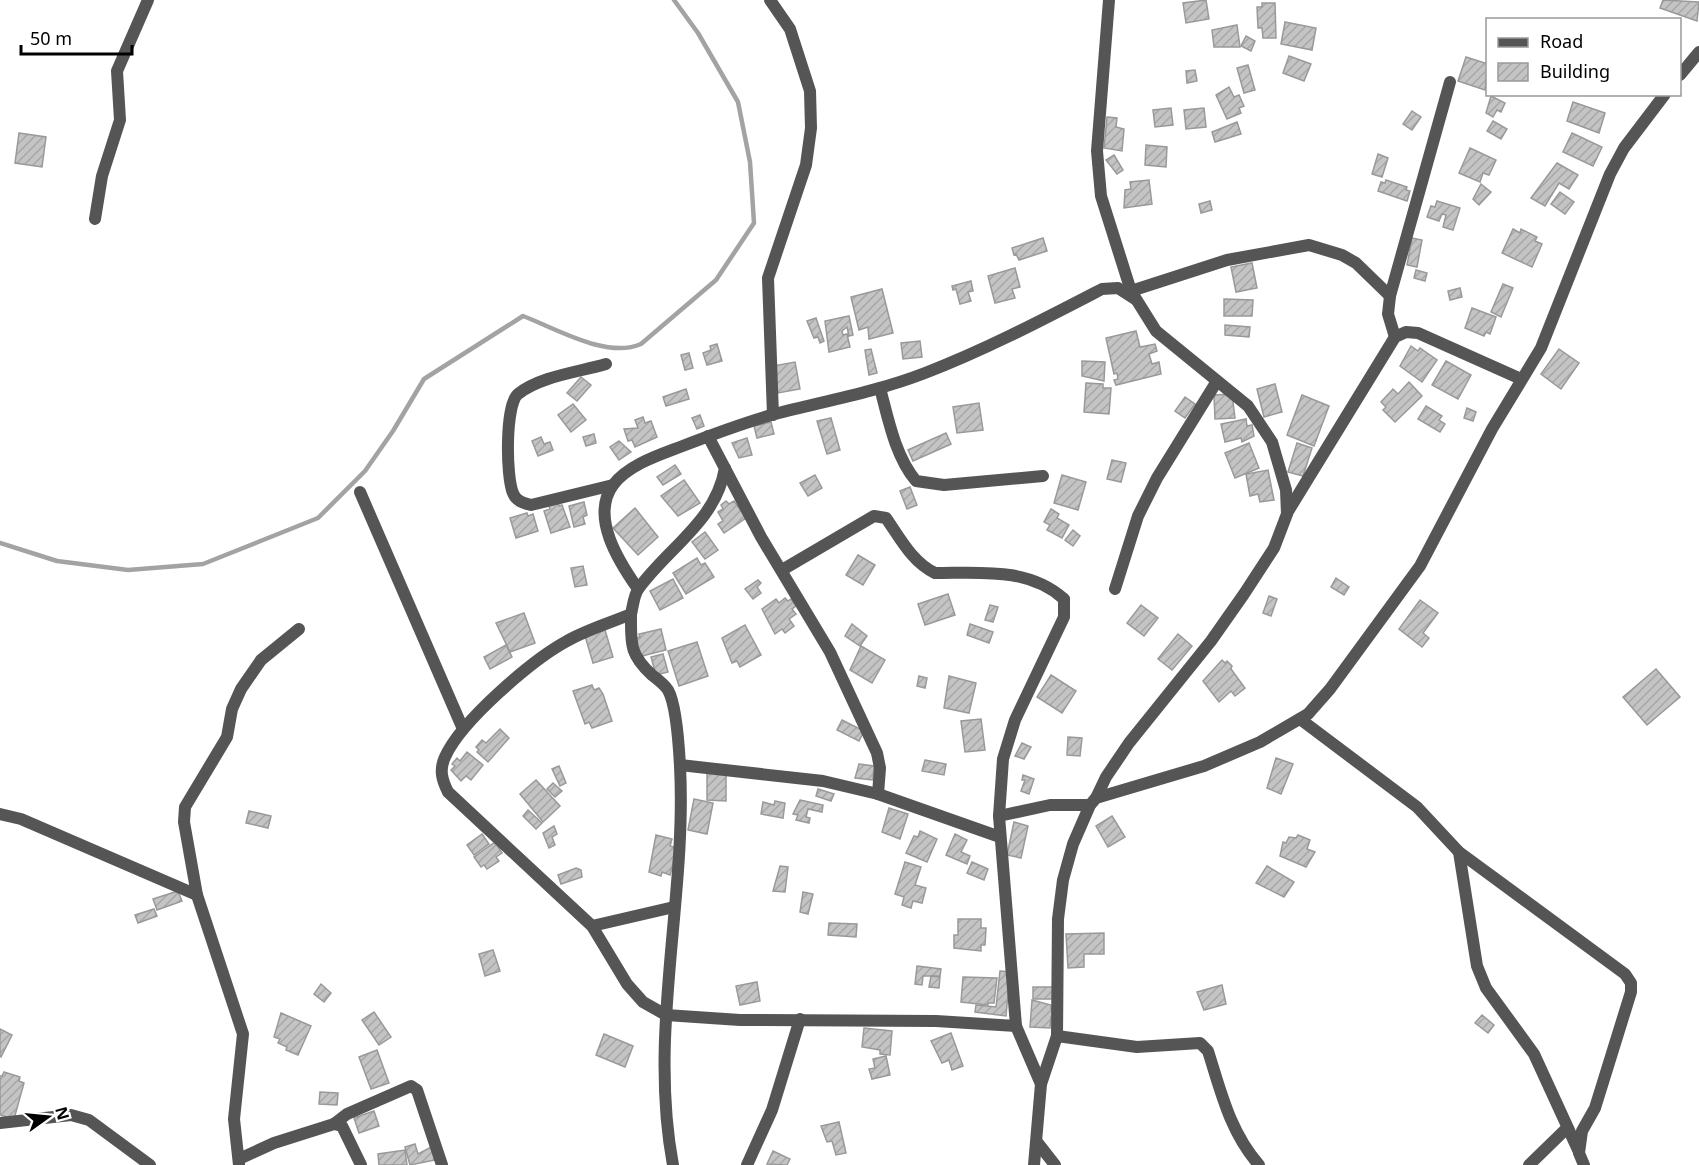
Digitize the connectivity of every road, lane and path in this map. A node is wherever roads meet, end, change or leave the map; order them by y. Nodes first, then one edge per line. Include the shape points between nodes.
1 (148, 0) edge
2 (770, 0) edge
3 (1109, 0) edge
4 (1699, 52) edge
5 (1681, 74) edge
6 (1450, 82) dead end
7 (1663, 96) edge
8 (95, 219) dead end
9 (1133, 295) junction
10 (1390, 296) junction
11 (1395, 337) junction
12 (606, 364) dead end
13 (1521, 379) junction
14 (1217, 381) junction
15 (880, 388) junction
16 (773, 415) junction
17 (708, 436) junction
18 (726, 468) junction
19 (1043, 476) dead end
20 (613, 485) junction
21 (360, 492) dead end
22 (1287, 514) junction
23 (782, 570) junction
24 (638, 589) junction
25 (1115, 589) dead end
26 (631, 614) junction
27 (299, 629) dead end
28 (1300, 719) junction
29 (463, 729) junction
30 (680, 765) junction
31 (878, 794) junction
32 (1093, 802) junction
33 (0, 814) edge
34 (999, 816) junction
35 (1000, 837) junction
36 (1459, 852) junction
37 (197, 896) junction
38 (674, 907) junction
39 (591, 926) junction
40 (666, 1015) junction
41 (800, 1018) junction
42 (1016, 1026) junction
43 (1057, 1036) junction
44 (1041, 1084) junction
45 (0, 1123) edge
46 (334, 1124) junction
47 (1567, 1128) junction
48 (1037, 1142) junction
49 (1581, 1159) edge
50 (239, 1162) edge
51 (150, 1165) edge
52 (361, 1165) edge
53 (442, 1165) edge
54 (673, 1165) edge
55 (747, 1165) edge
56 (1035, 1165) edge
57 (1056, 1165) edge
58 (1260, 1165) edge
59 (1529, 1165) edge

1 - 8 street via 117,71 120,120 102,176
2 - 16 street via 790,29 810,91 811,128 806,165 768,278
3 - 9 street via 1097,151 1101,196
4 - 5 street
6 - 10 street
7 - 13 street via 1624,148 1610,174 1541,348
9 - 10 street via 1227,260 1309,245 1356,263
9 - 14 street via 1156,331
9 - 15 street via 1118,288 1102,289 991,344
10 - 11 street via 1388,315
11 - 13 street via 1406,332 1418,333
11 - 22 street
12 - 20 street via 532,386 516,396 509,411 508,443 513,493 520,503 531,505
13 - 28 street via 1420,566 1330,689
14 - 22 street via 1248,406 1272,441 1286,490
14 - 25 street via 1156,478 1138,516
15 - 16 street
15 - 19 street via 908,472 916,481 944,485
16 - 17 street
17 - 18 street
17 - 20 street via 657,456
18 - 23 street
18 - 24 street via 710,509
20 - 24 street via 605,527 623,568
21 - 29 street
22 - 32 street via 1274,548 1244,594 1129,743
23 - 31 street via 830,652 877,753
23 - 34 street via 874,516 886,518 914,558 935,573 1012,573 1064,599 1064,618 1015,720 1003,759
24 - 26 street
26 - 29 street via 567,641 500,691
26 - 30 street via 632,649 638,662 667,689 672,700
27 - 37 street via 261,660 241,689 231,709 227,737 185,807
28 - 32 street via 1260,742 1204,766
28 - 36 street via 1417,807
29 - 39 street via 444,758 441,778 448,792
30 - 31 street via 823,781
30 - 38 street via 681,840
31 - 35 street
32 - 34 street via 1050,805
32 - 43 street via 1073,844 1062,890 1058,919
33 - 37 street via 21,819
34 - 35 street
35 - 42 street
36 - 47 street via 1477,966 1486,988 1534,1054
36 - 49 street via 1579,938 1631,983 1595,1108 1582,1131
37 - 50 street via 243,1034 234,1119
38 - 39 street
38 - 40 street
39 - 40 street via 627,984 643,1002
40 - 41 street via 740,1020
40 - 54 street via 664,1080
41 - 42 street
41 - 55 street via 772,1110
42 - 44 street
43 - 44 street
43 - 58 street via 1137,1047 1200,1043 1208,1051 1230,1120
44 - 48 street
45 - 51 street via 70,1115 89,1120
46 - 50 street via 274,1143
46 - 52 street via 342,1126
46 - 53 street via 347,1114 411,1086 417,1090
47 - 49 street
47 - 59 street
48 - 56 street
48 - 57 street

